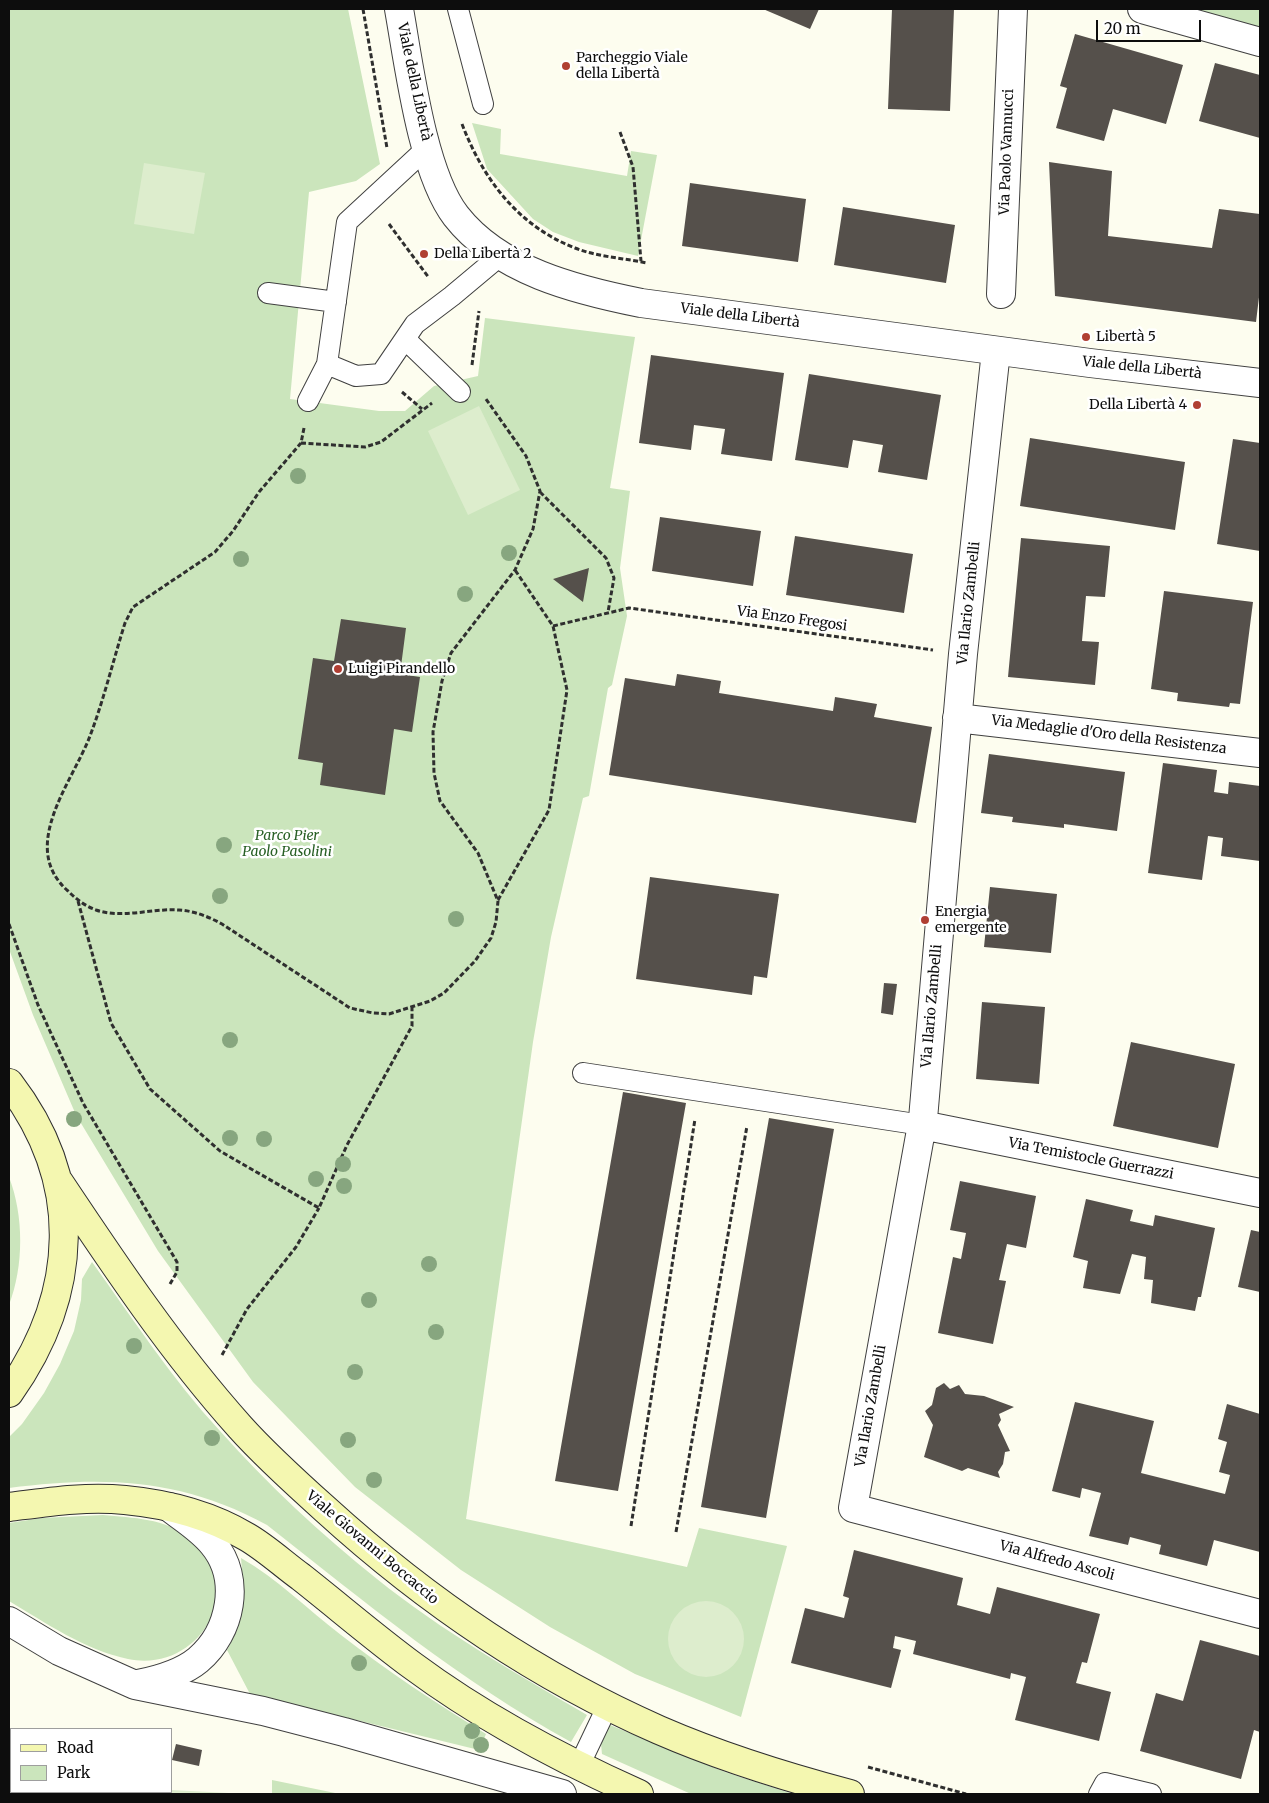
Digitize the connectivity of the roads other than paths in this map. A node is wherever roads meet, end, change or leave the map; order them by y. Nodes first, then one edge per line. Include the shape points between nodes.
1 (399, 9) edge
2 (458, 9) edge
3 (1013, 9) edge
4 (1142, 9) edge
5 (1260, 42) edge
6 (483, 104) dead end
7 (428, 147) junction
8 (500, 255) junction
9 (268, 293) dead end
10 (1002, 294) dead end
11 (336, 302) junction
12 (405, 339) junction
13 (996, 351) junction
14 (327, 364) junction
15 (1260, 383) edge
16 (466, 390) road end
17 (308, 402) dead end
18 (957, 718) junction
19 (1260, 753) edge
20 (583, 1073) dead end
21 (9, 1084) edge
22 (922, 1125) junction
23 (59, 1182) junction
24 (1260, 1193) edge
25 (9, 1393) edge
26 (168, 1506) junction
27 (9, 1507) edge
28 (853, 1508) joint
29 (1260, 1614) edge
30 (9, 1620) edge
31 (135, 1685) junction
32 (608, 1705) junction
33 (579, 1766) junction
34 (562, 1794) edge
35 (639, 1794) edge
36 (850, 1794) edge
37 (1099, 1794) edge
38 (1152, 1794) edge

1 - 7 street, Viale della Libertà
2 - 6 lane
3 - 10 street, Via Paolo Vannucci
4 - 5 street
7 - 8 street, Viale della Libertà via 442,190 456,215
7 - 11 lane via 347,222
8 - 12 lane via 416,324
8 - 13 street, Viale della Libertà via 554,280 641,303
9 - 11 lane
11 - 14 lane
12 - 14 lane via 381,374 356,376
12 - 16 lane
13 - 15 street, Viale della Libertà
13 - 18 street, Via Ilario Zambelli
14 - 17 lane
18 - 19 street, Via Medaglie d'Oro della Resistenza
18 - 22 street, Via Ilario Zambelli
20 - 22 lane
21 - 23 main road, Viale Giovanni Boccaccio via 40,1132
22 - 24 street, Via Temistocle Guerrazzi
22 - 28 street, Via Ilario Zambelli
23 - 25 main road, Viale Giovanni Boccaccio via 64,1252 55,1303 36,1351
23 - 32 main road, Viale Giovanni Boccaccio via 135,1295 239,1426 282,1470 349,1531 437,1603 539,1669
26 - 27 main road via 124,1499 95,1499
26 - 31 street via 214,1544 229,1580 228,1613 217,1639 198,1660 169,1676
26 - 33 main road via 212,1520 247,1537 414,1667 476,1708
28 - 29 street, Via Alfredo Ascoli
30 - 31 street via 59,1651
31 - 34 street via 353,1734
32 - 33 lane
32 - 36 main road, Viale Giovanni Boccaccio via 734,1759
33 - 35 main road
37 - 38 lane via 1105,1783

